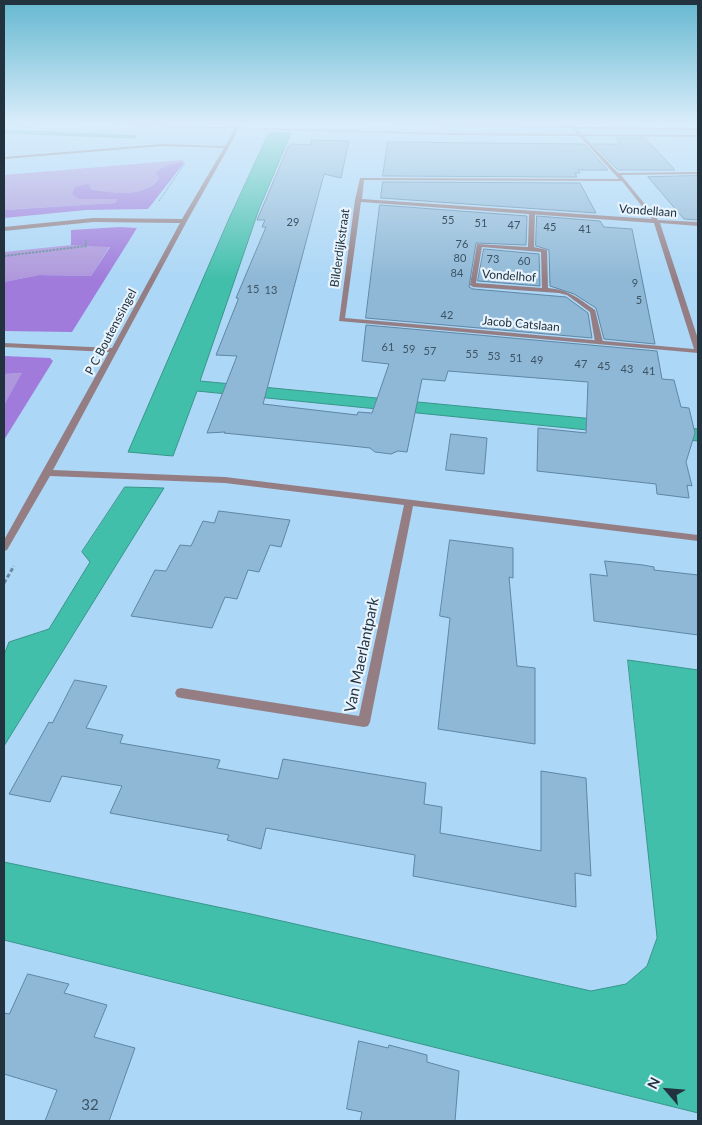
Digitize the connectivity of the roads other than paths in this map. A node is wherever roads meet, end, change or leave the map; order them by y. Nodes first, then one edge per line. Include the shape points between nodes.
1 (210, 176) edge
2 (618, 176) edge
3 (623, 180) junction
4 (358, 200) junction
5 (532, 213) junction
6 (184, 220) junction
7 (657, 222) junction
8 (698, 224) edge
9 (4, 229) edge
10 (531, 249) junction
11 (545, 290) junction
12 (341, 320) joint
13 (599, 342) junction
14 (4, 345) edge
15 (115, 350) junction
16 (698, 350) edge
17 (47, 473) junction
18 (409, 502) junction
19 (698, 538) edge
20 (4, 548) edge
21 (181, 693) dead end

1 - 6 street, P C Boutenssingel
2 - 3 street
3 - 4 street, Bilderdijkstraat via 362,179
3 - 7 street
4 - 5 street, Vondellaan
4 - 12 street, Bilderdijkstraat
5 - 7 street, Vondellaan
5 - 10 street, Vondelhof
6 - 9 street via 86,220
6 - 15 street, P C Boutenssingel
7 - 8 street, Vondellaan
7 - 16 street
10 - 11 street, Vondelhof via 544,250
10 - 11 street, Vondelhof via 479,245 473,285
11 - 13 street, Vondelhof via 569,294 593,311
12 - 13 street, Jacob Catslaan
13 - 16 street, Jacob Catslaan
14 - 15 street
15 - 17 street, P C Boutenssingel
17 - 18 street via 225,480
17 - 20 street, P C Boutenssingel
18 - 19 street
18 - 21 street, Van Maerlantpark via 364,722

